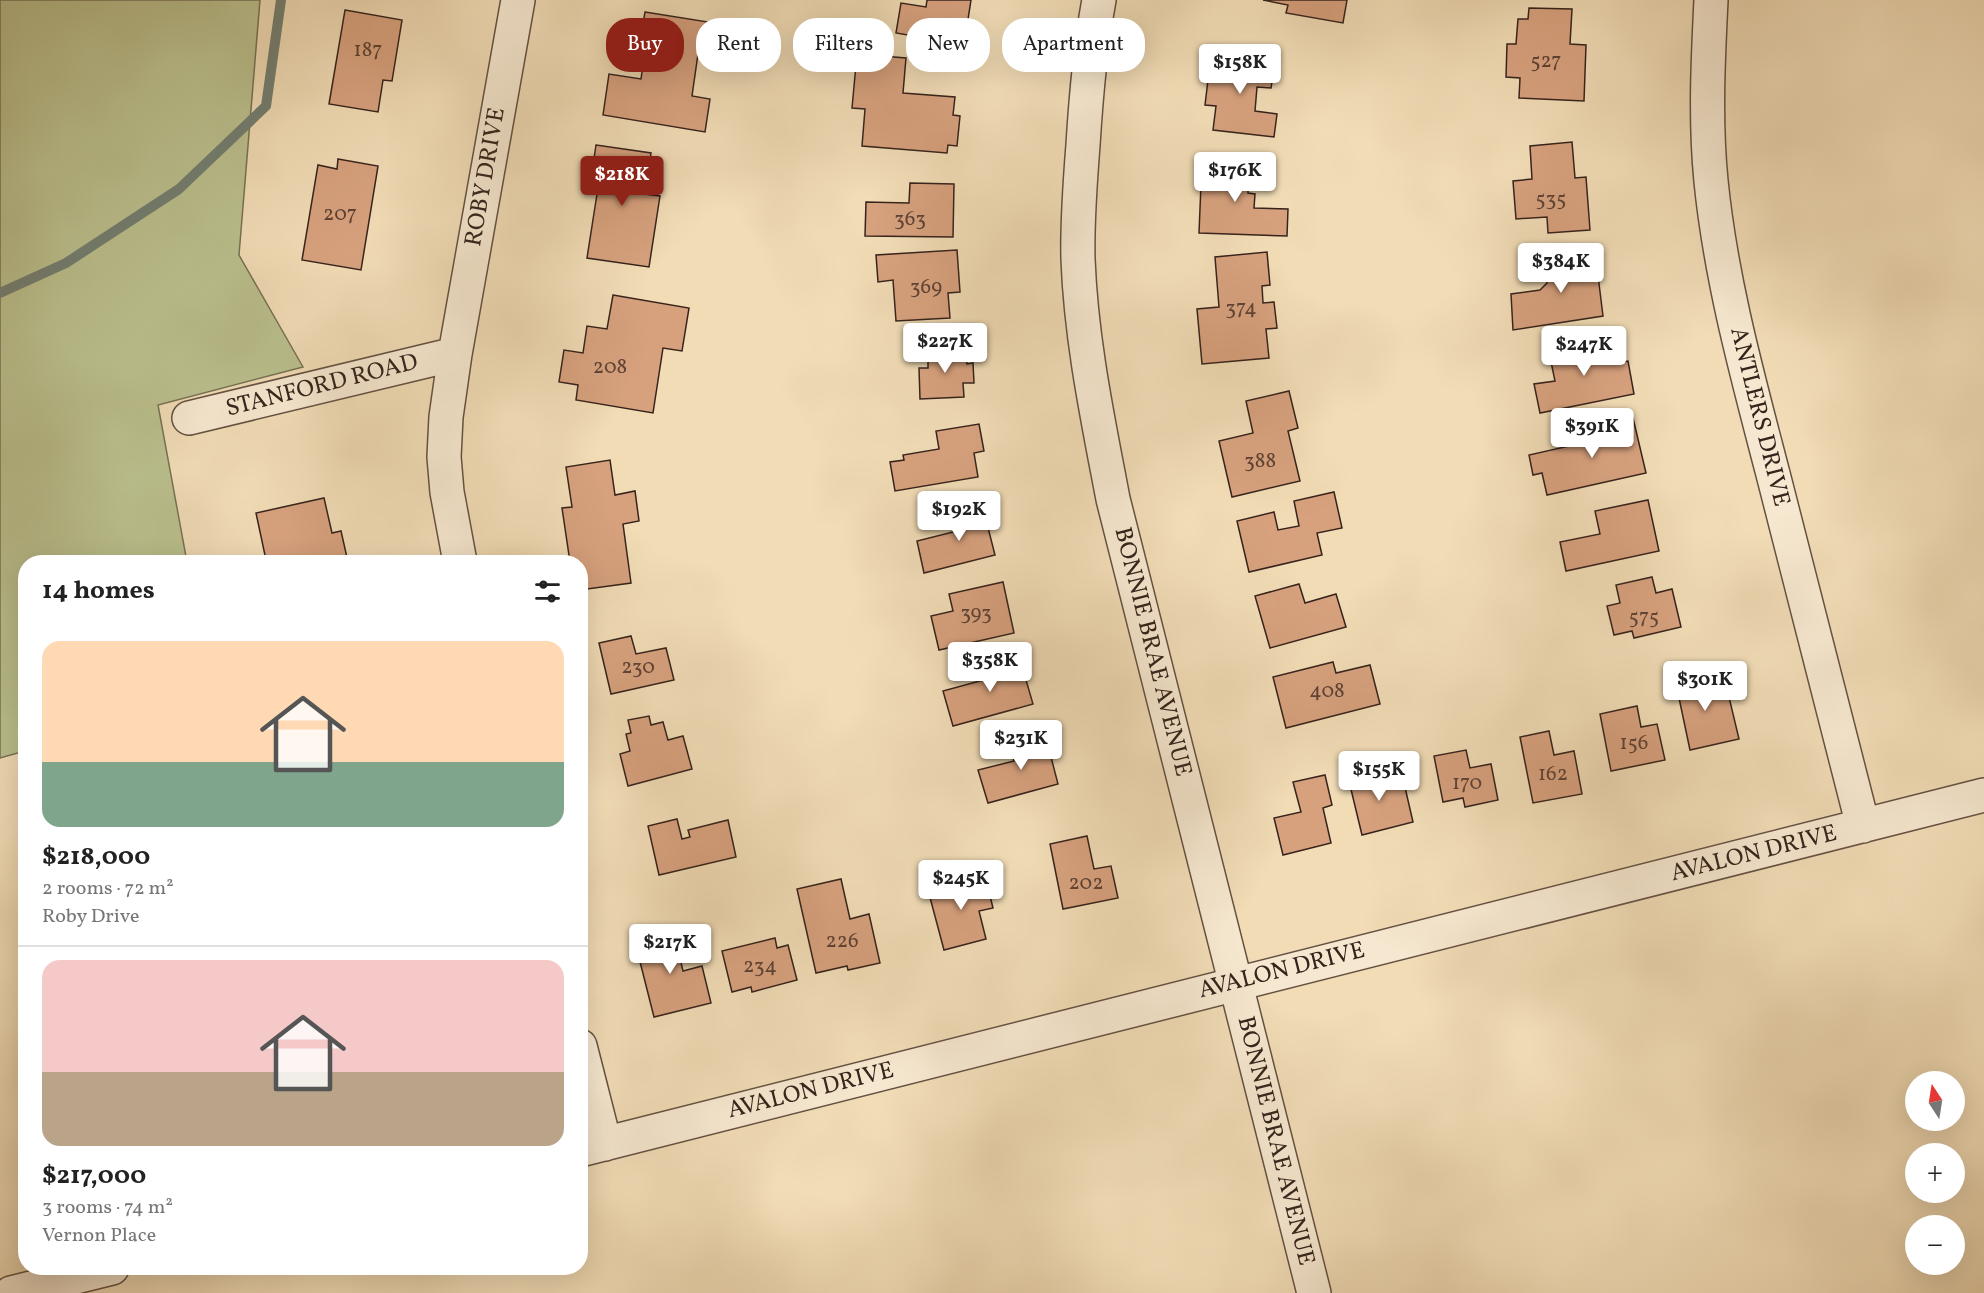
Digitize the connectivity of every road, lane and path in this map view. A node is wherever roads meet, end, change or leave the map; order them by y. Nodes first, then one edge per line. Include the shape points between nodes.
1 (518, 0) edge
2 (1099, 0) edge
3 (1711, 0) edge
4 (455, 354) junction
5 (189, 418) dead end
6 (459, 555) edge
7 (1984, 795) edge
8 (1863, 826) junction
9 (1236, 983) junction
10 (588, 1108) edge
11 (593, 1146) edge
12 (84, 1275) edge
13 (11, 1293) edge
14 (1314, 1293) edge

1 - 4 street, ROBY DRIVE
2 - 9 street, BONNIE BRAE AVENUE via 1087,86 1079,205 1083,319 1113,499
3 - 8 street, ANTLERS DRIVE via 1708,128 1720,247 1737,336
4 - 5 street, STANFORD ROAD
4 - 6 street, ROBY DRIVE via 444,457
7 - 8 street, AVALON DRIVE
8 - 9 street, AVALON DRIVE
9 - 11 street, AVALON DRIVE
9 - 14 street, BONNIE BRAE AVENUE
10 - 11 street
12 - 13 street

